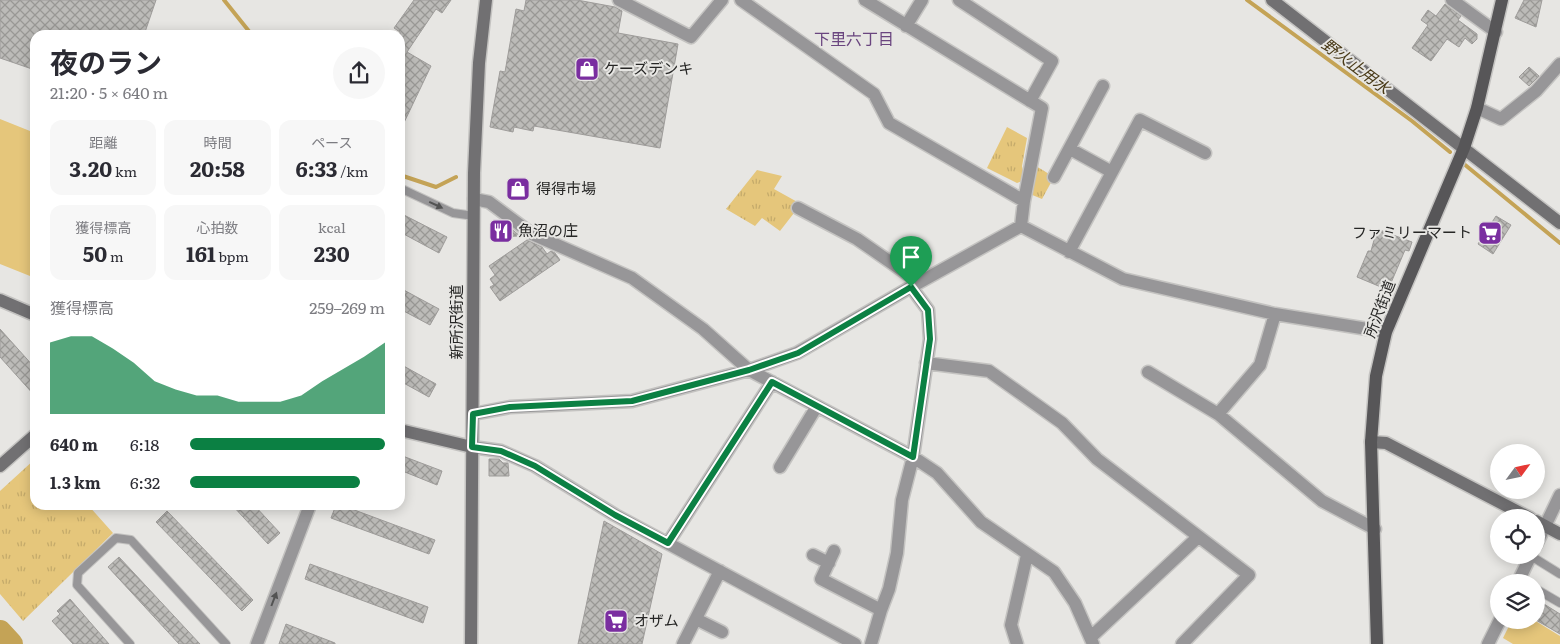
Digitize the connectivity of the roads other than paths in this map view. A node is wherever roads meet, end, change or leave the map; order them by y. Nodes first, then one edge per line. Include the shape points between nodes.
1 (486, 0) edge
2 (619, 0) edge
3 (722, 0) edge
4 (741, 0) edge
5 (865, 0) edge
6 (922, 0) edge
7 (959, 0) edge
8 (1272, 0) edge
9 (1452, 0) edge
10 (1502, 0) edge
11 (906, 26) junction
12 (1496, 32) junction
13 (1560, 64) edge
14 (1103, 86) dead end
15 (1030, 101) junction
16 (1478, 108) junction
17 (1464, 148) junction
18 (1070, 149) junction
19 (1205, 153) dead end
20 (1112, 172) junction
21 (1054, 177) dead end
22 (405, 190) edge
23 (474, 199) junction
24 (1024, 201) junction
25 (798, 208) dead end
26 (474, 216) junction
27 (1560, 223) edge
28 (1021, 226) junction
29 (1069, 252) junction
30 (915, 285) junction
31 (0, 300) edge
32 (30, 312) edge
33 (1275, 314) junction
34 (1386, 332) junction
35 (926, 363) junction
36 (749, 370) junction
37 (1148, 372) dead end
38 (772, 382) junction
39 (817, 406) junction
40 (473, 414) junction
41 (1218, 414) junction
42 (405, 431) edge
43 (30, 439) edge
44 (1371, 442) junction
45 (472, 447) junction
46 (913, 457) junction
47 (0, 466) edge
48 (780, 467) dead end
49 (1560, 495) edge
50 (1513, 509) edge
51 (308, 510) edge
52 (1545, 517) edge
53 (1545, 525) edge
54 (1375, 529) junction
55 (1560, 534) edge
56 (1198, 537) junction
57 (668, 543) junction
58 (813, 554) dead end
59 (1027, 555) junction
60 (1545, 562) edge
61 (720, 571) junction
62 (1560, 574) edge
63 (1545, 594) edge
64 (1560, 603) edge
65 (881, 610) junction
66 (696, 619) junction
67 (1496, 629) edge
68 (722, 632) dead end
69 (1092, 640) edge
70 (130, 644) edge
71 (226, 644) edge
72 (257, 644) edge
73 (471, 644) edge
74 (683, 644) edge
75 (855, 644) edge
76 (871, 644) edge
77 (1017, 644) edge
78 (1182, 644) edge
79 (1377, 644) edge
80 (1488, 644) edge

1 - 23 street, 新所沢街道 via 478,63
2 - 3 street via 691,37
4 - 24 street via 874,94 889,123
5 - 11 street
6 - 11 street
7 - 15 street via 1052,61
8 - 17 street
9 - 12 street
10 - 12 main road, 所沢街道
11 - 15 street
12 - 16 main road, 所沢街道
13 - 16 street via 1536,91 1501,119
14 - 18 street
15 - 24 street via 1042,108
16 - 17 main road, 所沢街道
17 - 27 street
17 - 34 main road, 所沢街道
18 - 20 street
18 - 21 street
19 - 20 street via 1140,120
20 - 29 street
22 -> 26 lane via 453,213
23 - 26 street, 新所沢街道
23 - 36 street via 489,202 532,234 632,278 703,329
24 - 28 street
25 - 30 street via 858,239
26 - 40 street, 新所沢街道
28 - 29 street
28 - 30 street
29 - 33 street via 1123,279
30 - 35 street via 928,310 930,339
30 - 36 street via 798,353
31 - 32 street
33 - 34 street
33 - 41 street via 1260,364
34 - 44 main road, 所沢街道 via 1376,376
35 - 46 street
35 - 56 street via 989,371 1062,423 1097,460
36 - 38 street
36 - 40 street via 632,401 510,407
37 - 41 street
38 - 39 street
38 - 57 street
39 - 46 street
39 - 48 street
40 - 45 street, 新所沢街道
41 - 54 street via 1322,501
42 - 45 street
43 - 47 street
44 - 50 street via 1386,443
44 - 54 main road, 所沢街道
45 - 57 street via 501,451 535,466
45 - 73 street, 新所沢街道
46 - 59 street via 937,472 981,522
46 - 65 street via 902,500 897,553
49 - 52 street
72 -> 51 street
53 - 55 street
54 - 79 main road, 所沢街道
56 - 69 street
56 - 78 street via 1249,575
57 - 61 street
58 - 65 street via 831,557 821,578
59 - 69 street via 1054,572 1075,603
59 - 77 street via 1011,624
60 - 62 lane
61 - 66 street
61 - 75 street
63 - 64 lane
65 - 76 street
66 - 68 street
66 - 74 street
67 - 80 street
70 - 71 lane via 77,585 78,573 116,538 131,540

